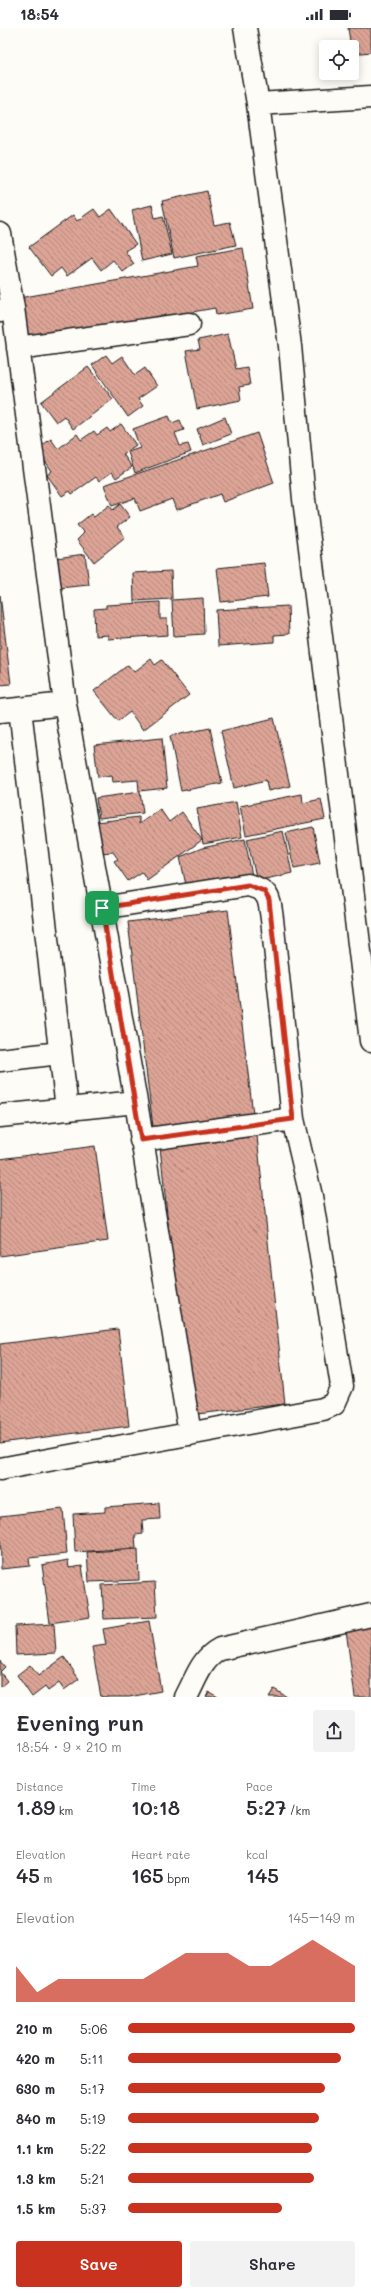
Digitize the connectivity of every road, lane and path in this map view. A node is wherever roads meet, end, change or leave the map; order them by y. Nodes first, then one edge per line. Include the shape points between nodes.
1 (245, 28) edge
2 (371, 97) edge
3 (258, 104) junction
4 (0, 234) edge
5 (7, 310) edge
6 (189, 324) dead end
7 (18, 348) junction
8 (66, 704) junction
9 (10, 710) edge
10 (102, 908) junction
11 (371, 1041) edge
12 (60, 1053) junction
13 (0, 1060) edge
14 (136, 1102) junction
15 (67, 1108) junction
16 (0, 1116) edge
17 (293, 1119) junction
18 (141, 1140) junction
19 (190, 1434) junction
20 (0, 1469) edge
21 (371, 1615) edge
22 (186, 1697) edge

1 - 3 street
2 - 3 street
3 - 11 street via 290,346 304,499
4 - 5 street
5 - 7 street
6 - 7 street
7 - 8 street
8 - 9 street
8 - 10 street
9 - 12 street
10 - 14 street
10 - 17 street via 248,885 264,891 269,900 272,919
12 - 13 street
12 - 15 street
14 - 15 street
14 - 18 street
15 - 16 street
17 - 18 street
17 - 19 street via 311,1196 342,1380 341,1392 334,1404 323,1409
18 - 19 street
19 - 20 street
21 - 22 street via 213,1652 203,1663

